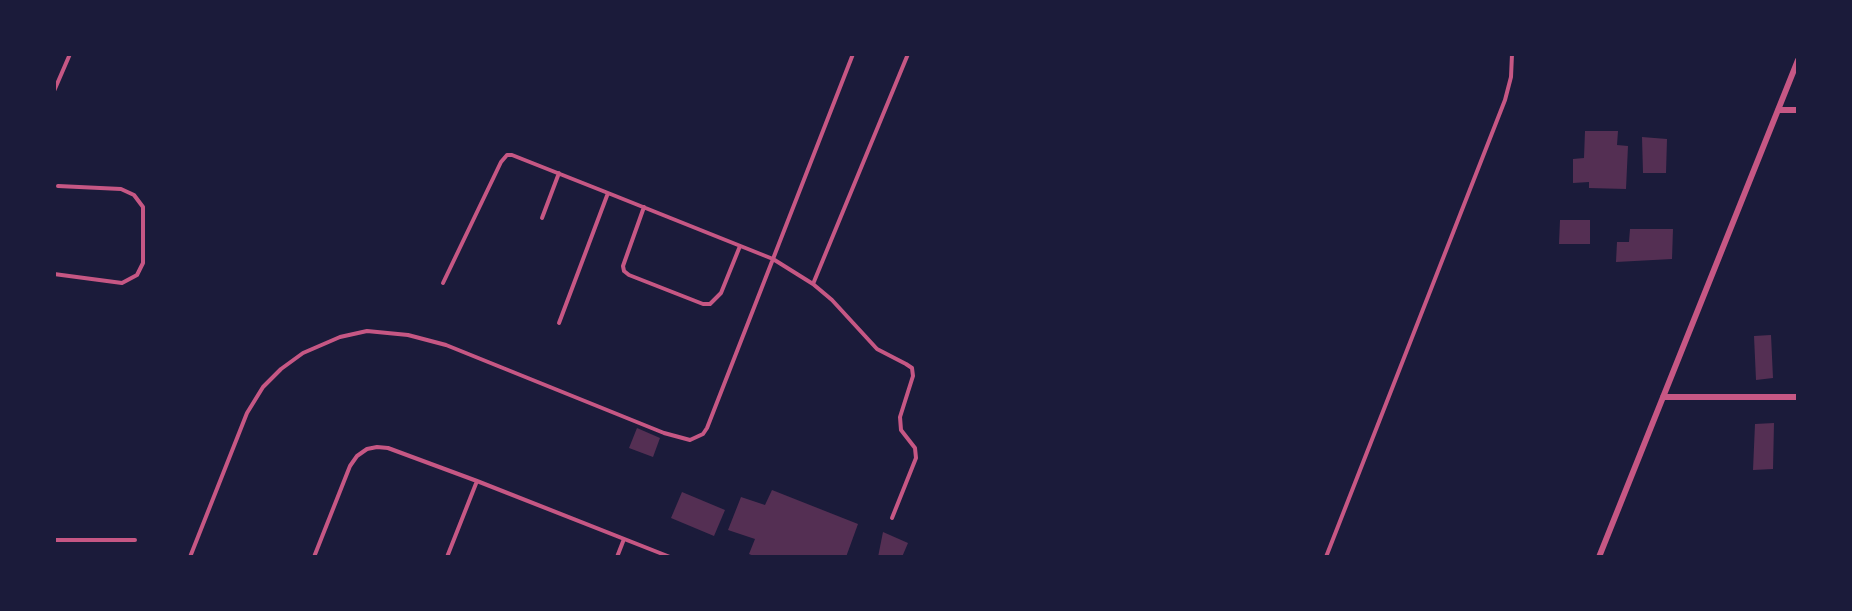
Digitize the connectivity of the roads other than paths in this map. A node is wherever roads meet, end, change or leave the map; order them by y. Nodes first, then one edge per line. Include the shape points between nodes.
1 (70, 54) edge
2 (853, 54) edge
3 (908, 54) edge
4 (1512, 54) edge
5 (1798, 60) edge
6 (54, 91) edge
7 (1778, 110) junction
8 (1798, 110) edge
9 (559, 173) junction
10 (58, 186) dead end
11 (608, 193) junction
12 (644, 207) junction
13 (542, 218) dead end
14 (740, 246) junction
15 (773, 259) junction
16 (54, 274) edge
17 (443, 282) dead end
18 (813, 284) junction
19 (559, 323) dead end
20 (1663, 397) junction
21 (1798, 397) edge
22 (477, 481) junction
23 (892, 518) dead end
24 (624, 539) junction
25 (54, 540) edge
26 (135, 540) dead end
27 (190, 557) edge
28 (314, 557) edge
29 (447, 557) edge
30 (617, 557) edge
31 (670, 557) edge
32 (1326, 557) edge
33 (1599, 557) edge

1 - 6 lane
2 - 15 lane
3 - 18 lane
4 - 32 lane via 1504,100
5 - 7 street
7 - 8 street
7 - 20 street
9 - 11 lane
9 - 13 lane
9 - 17 lane via 512,154 504,157
10 - 16 lane via 121,189 134,195 143,207 143,262 138,275 123,283
11 - 12 lane
11 - 19 lane
12 - 14 lane
12 - 14 lane via 622,266 629,275 710,304 721,293
14 - 15 lane
15 - 18 lane
15 - 27 lane via 707,428 690,441 446,345 408,335 368,331 340,337 303,353 263,387 247,413
18 - 23 lane via 877,349 912,368 900,417 901,429 915,448 916,458
20 - 21 street
20 - 33 street
22 - 24 lane
22 - 28 lane via 388,448 367,449 350,466
22 - 29 lane
24 - 30 lane
24 - 31 lane
25 - 26 lane

